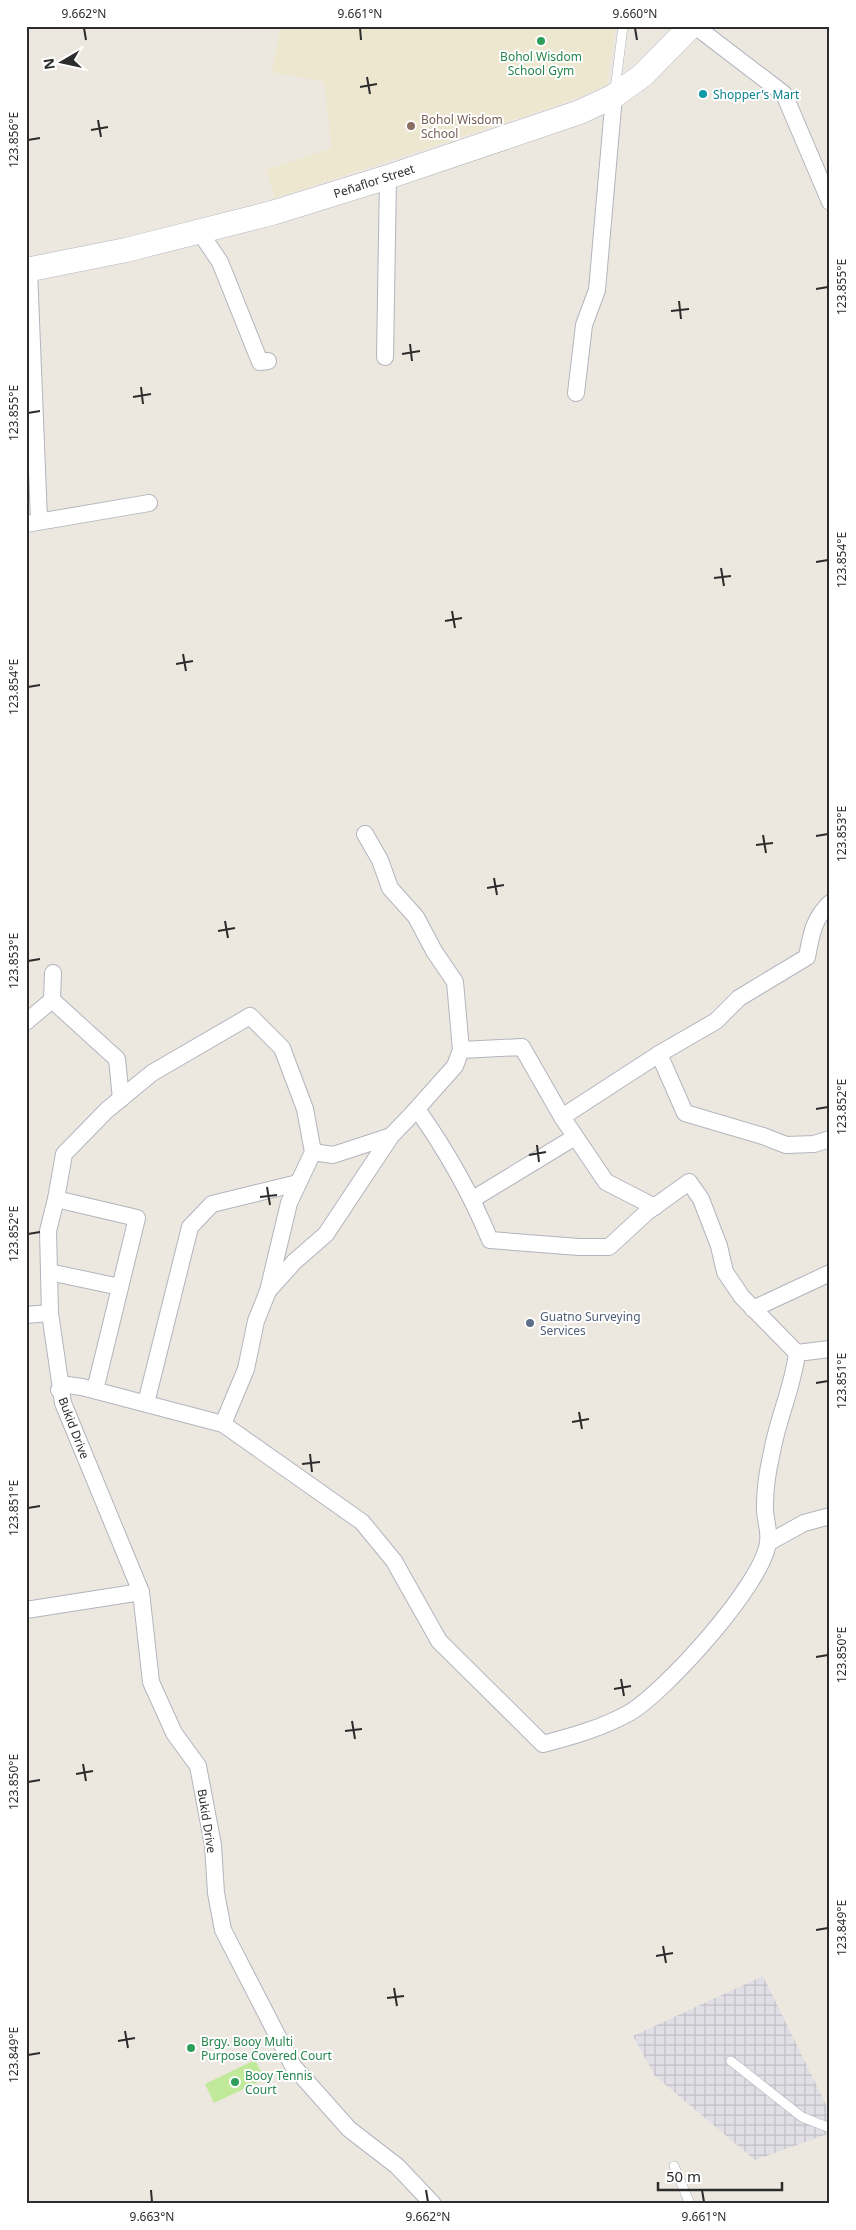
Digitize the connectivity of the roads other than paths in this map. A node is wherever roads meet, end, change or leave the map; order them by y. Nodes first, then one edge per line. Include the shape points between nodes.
1 (623, 26) edge
2 (693, 26) edge
3 (614, 96) junction
4 (388, 177) junction
5 (830, 202) edge
6 (199, 231) junction
7 (27, 270) edge
8 (385, 357) dead end
9 (268, 361) dead end
10 (576, 393) dead end
11 (31, 441) edge
12 (149, 503) dead end
13 (32, 522) edge
14 (365, 834) dead end
15 (830, 903) edge
16 (53, 973) dead end
17 (52, 1000) junction
18 (26, 1022) edge
19 (461, 1050) junction
20 (659, 1054) junction
21 (120, 1099) junction
22 (414, 1112) junction
23 (562, 1117) junction
24 (392, 1136) junction
25 (575, 1137) junction
26 (830, 1139) edge
27 (313, 1152) junction
28 (298, 1183) junction
29 (56, 1199) junction
30 (473, 1199) junction
31 (655, 1207) junction
32 (49, 1272) junction
33 (830, 1273) edge
34 (120, 1287) junction
35 (268, 1291) junction
36 (753, 1309) junction
37 (50, 1313) junction
38 (26, 1315) edge
39 (830, 1349) edge
40 (797, 1353) junction
41 (59, 1390) junction
42 (95, 1390) junction
43 (146, 1403) junction
44 (223, 1424) junction
45 (830, 1516) edge
46 (768, 1543) junction
47 (141, 1592) junction
48 (26, 1610) edge
49 (731, 2061) dead end
50 (830, 2128) edge
51 (674, 2166) dead end
52 (433, 2204) edge
53 (690, 2204) edge

1 - 3 lane
2 - 3 main road, Peñaflor Street via 643,75
2 - 5 street via 784,94
3 - 4 main road, Peñaflor Street via 580,112
3 - 10 street via 598,290 584,325
4 - 6 main road, Peñaflor Street via 272,213
4 - 8 street
6 - 7 main road, Peñaflor Street
6 - 9 street via 220,262 260,362
7 - 11 street
11 - 13 street
12 - 13 street
14 - 19 street via 380,860 390,888 416,917 456,982
15 - 20 street via 821,911 812,928 807,957 739,998 716,1021
16 - 17 street
17 - 18 street
17 - 21 street via 117,1060
19 - 22 street via 455,1066
19 - 23 street via 522,1047
20 - 23 street
20 - 26 street via 685,1113 786,1145 814,1144
21 - 27 street, Bukid Drive via 152,1073 250,1016 282,1048 305,1109
21 - 29 street, Bukid Drive via 64,1154
22 - 24 street
22 - 30 street via 417,1109 435,1134
23 - 25 street
24 - 27 street via 333,1155
24 - 35 street via 326,1234
25 - 30 street
25 - 31 street via 606,1182
27 - 28 street
28 - 35 street via 289,1203
28 - 43 street via 212,1204 190,1227
29 - 32 street, Bukid Drive via 48,1231
29 - 34 street via 137,1218
30 - 31 street via 490,1240 579,1247 609,1247
31 - 36 street via 689,1182 701,1199 725,1272
32 - 34 street
32 - 37 street, Bukid Drive
33 - 36 street
34 - 42 street
35 - 44 street via 256,1321 246,1369
36 - 40 street
37 - 38 street
37 - 41 street, Bukid Drive
39 - 40 street
40 - 46 street via 772,1451 765,1505
41 - 42 street via 67,1386
41 - 47 street, Bukid Drive
42 - 43 street
43 - 44 street
44 - 46 street via 362,1522 394,1560 439,1642 543,1744 581,1734 621,1716 657,1692 741,1598 758,1570
45 - 46 street via 804,1523
47 - 48 street
47 - 52 street, Bukid Drive via 151,1682 174,1733 198,1766 223,1930 293,2066 349,2129 397,2166
49 - 50 lane via 802,2117
51 - 53 lane

